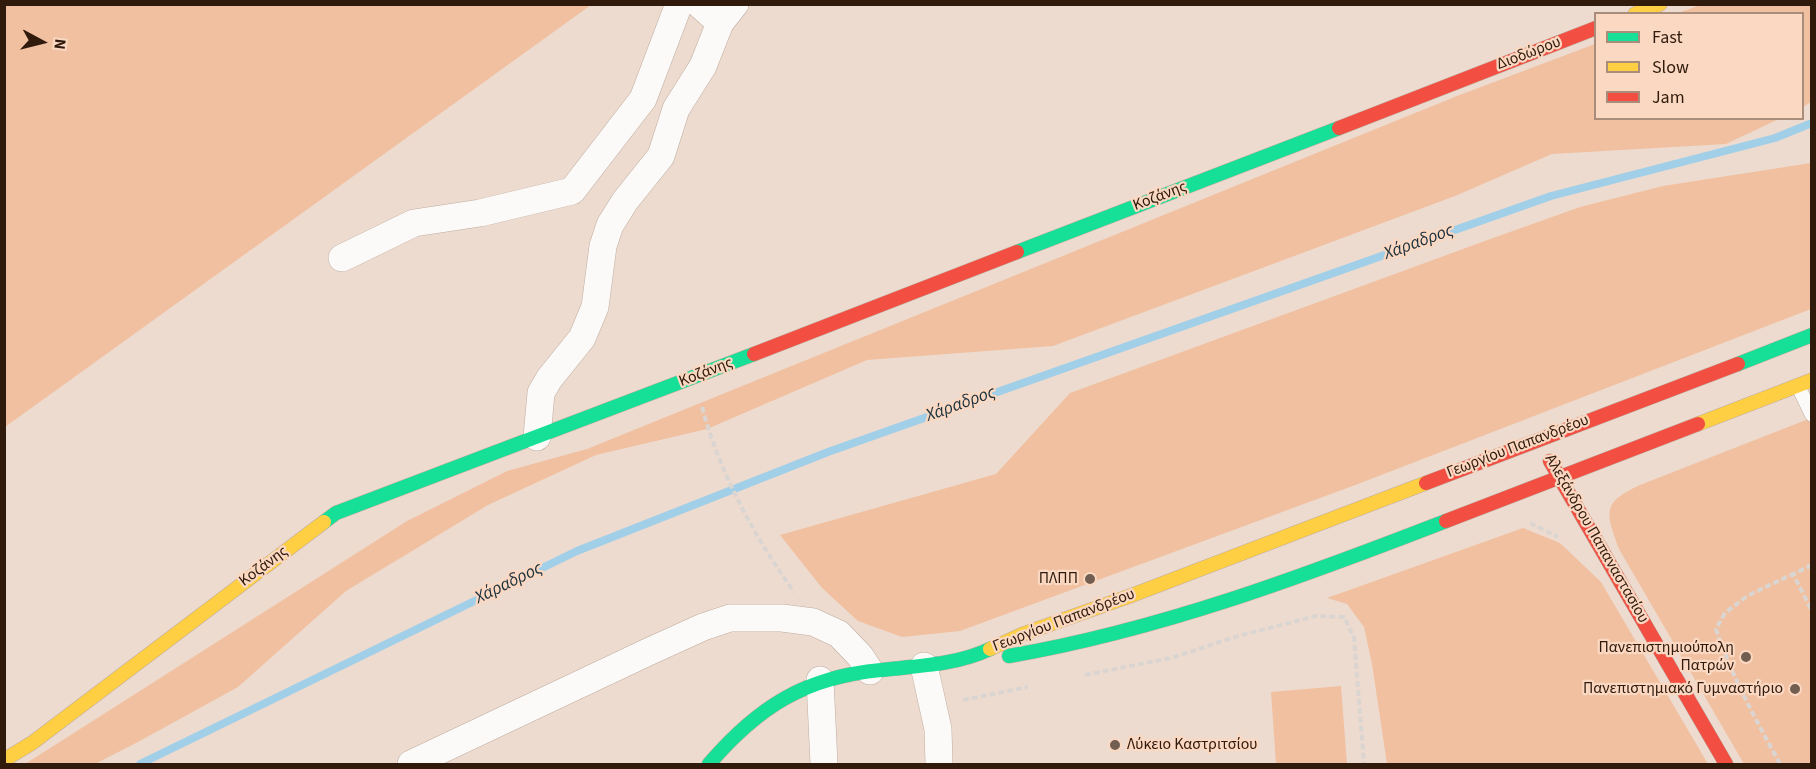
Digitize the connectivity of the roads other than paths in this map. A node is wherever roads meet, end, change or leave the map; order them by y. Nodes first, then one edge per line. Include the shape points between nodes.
1 (679, 4) edge
2 (699, 4) edge
3 (1660, 4) edge
4 (1640, 12) edge
5 (727, 14) edge
6 (1594, 29) edge
7 (1462, 80) joint
8 (342, 258) dead end
9 (1812, 335) edge
10 (1812, 381) edge
11 (1798, 386) junction
12 (1812, 415) edge
13 (537, 436) junction
14 (1537, 438) junction
15 (1560, 478) junction
16 (975, 656) junction
17 (924, 666) junction
18 (870, 671) junction
19 (820, 680) junction
20 (4, 760) edge
21 (411, 765) edge
22 (709, 765) edge
23 (824, 765) edge
24 (939, 765) edge
25 (1726, 765) edge

1 - 8 street via 643,99 572,191 480,213 414,223
2 - 5 street
3 - 4 street
5 - 13 street via 703,66 676,109 661,156 610,225 603,246 595,307 582,338 541,393
6 - 7 street, Διοδώρου
7 - 13 street, Κοζάνης
9 - 14 street, Γεωργίου Παπανδρέου
10 - 11 street, Γεωργίου Παπανδρέου
11 - 12 lane
11 - 15 street, Γεωργίου Παπανδρέου
13 - 20 street, Κοζάνης via 336,513
14 - 15 street, Αλεξάνδρου Παπαναστασίου
14 - 16 street, Γεωργίου Παπανδρέου via 1020,635
15 - 16 street, Γεωργίου Παπανδρέου via 1324,568 1176,617 1029,653
15 - 25 street, Αλεξάνδρου Παπαναστασίου
16 - 17 street
17 - 18 street
17 - 24 street via 938,729
18 - 19 street
18 - 21 street via 839,634 813,622 730,618 648,652
19 - 22 street via 753,718
19 - 23 street

